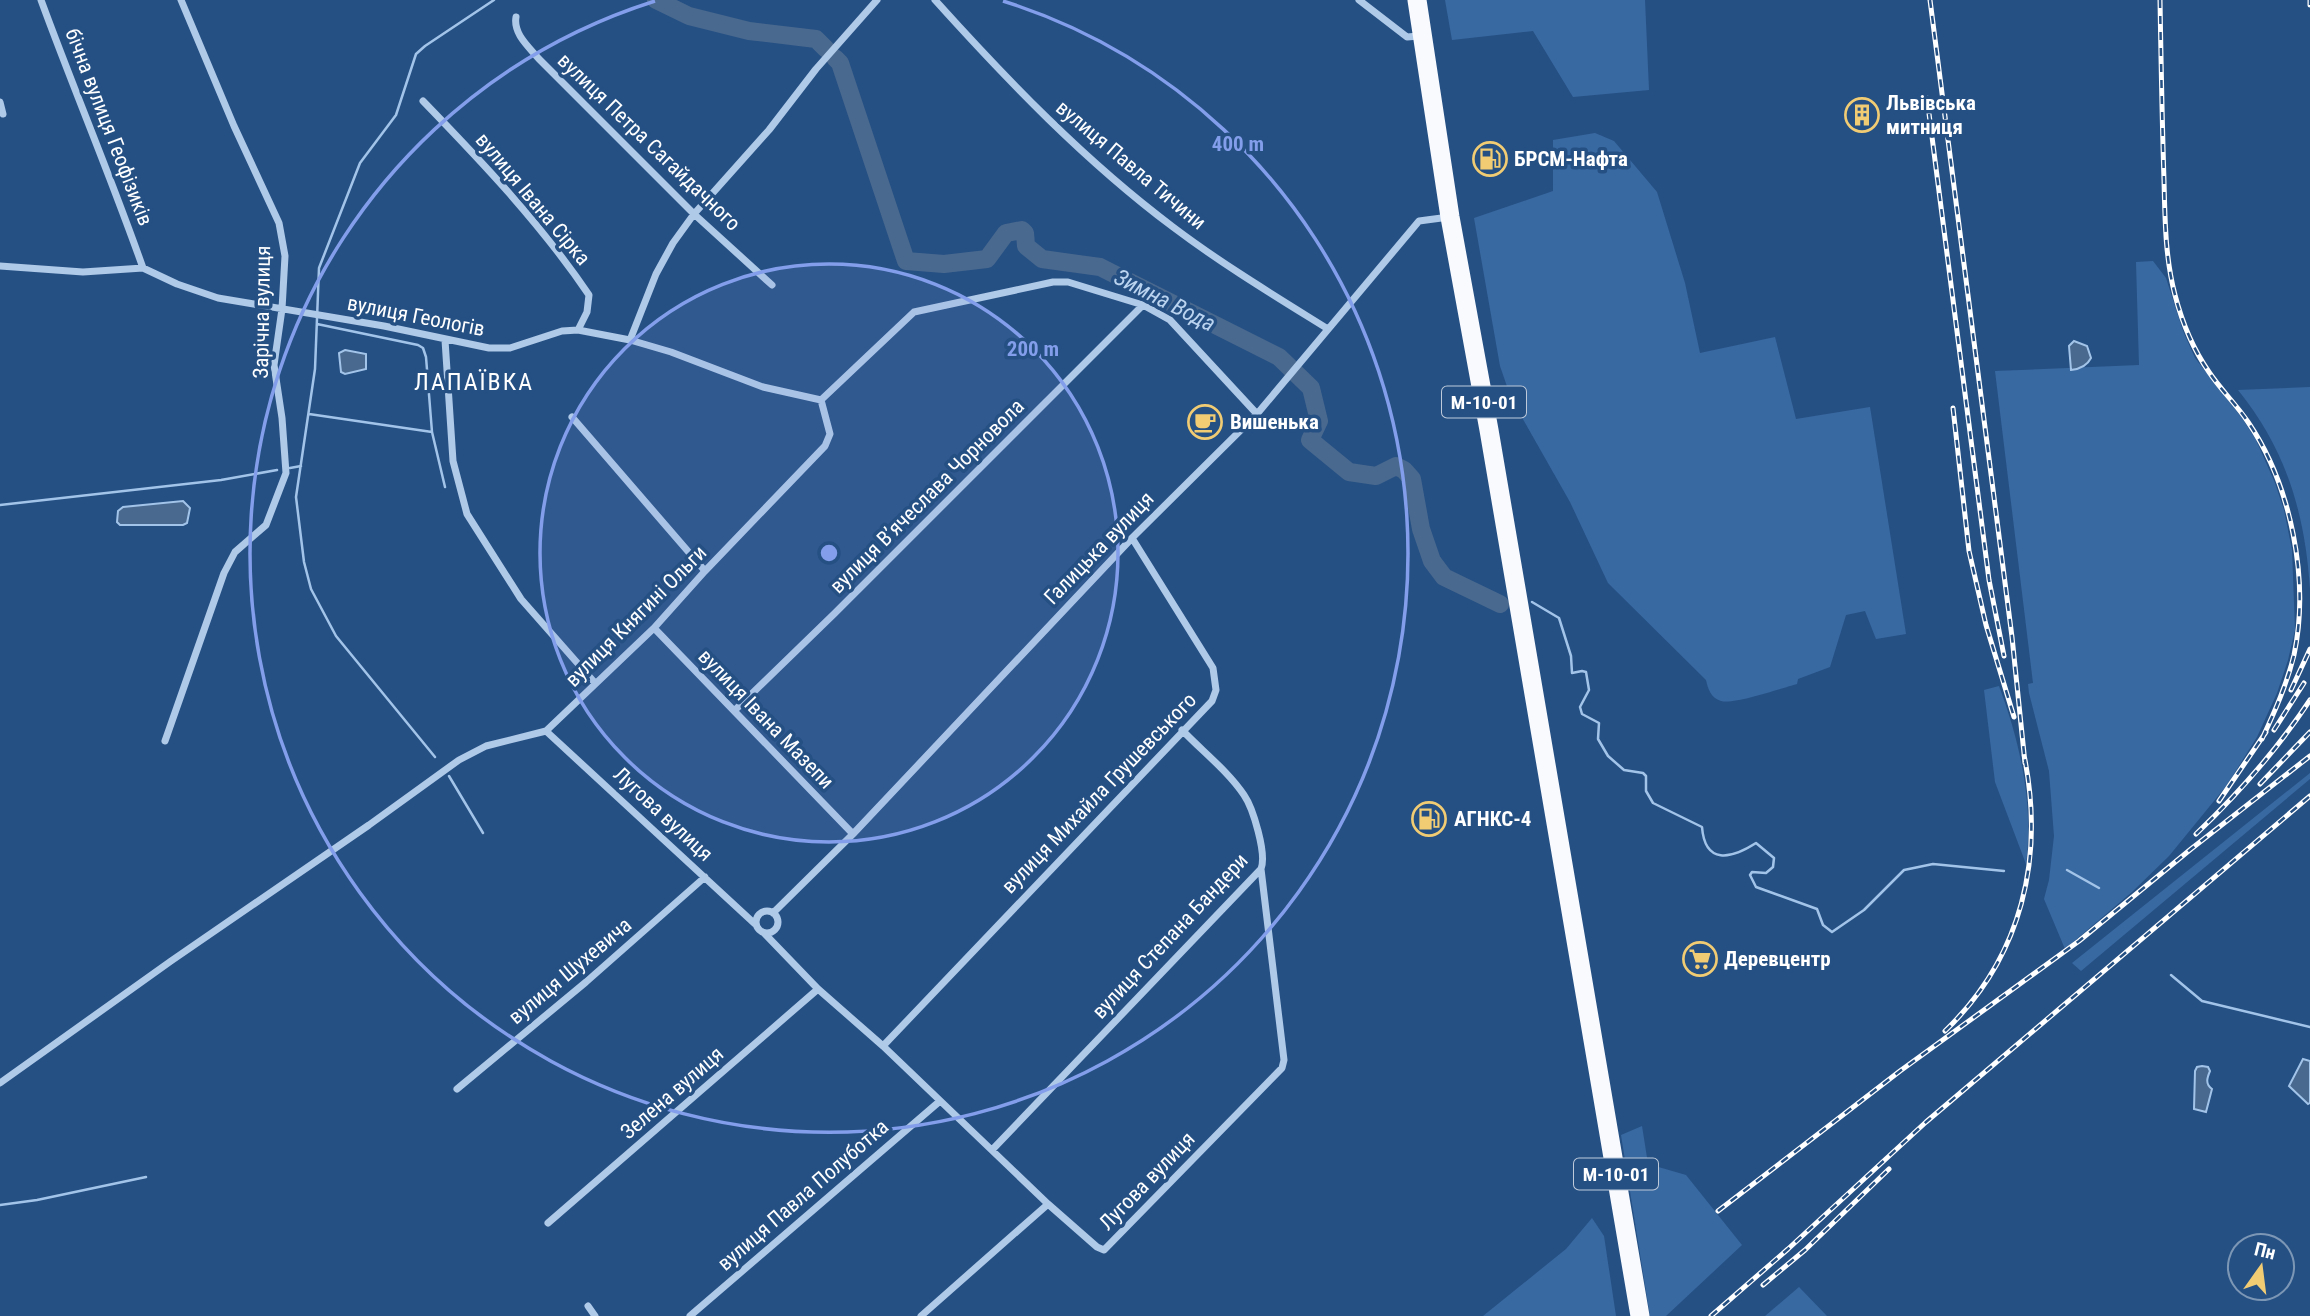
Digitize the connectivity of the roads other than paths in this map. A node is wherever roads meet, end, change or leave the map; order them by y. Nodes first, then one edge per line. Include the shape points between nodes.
1 (41, 0) edge
2 (181, 0) edge
3 (877, 0) edge
4 (935, 0) edge
5 (1359, 0) edge
6 (1417, 0) edge
7 (516, 17) dead end
8 (1423, 36) junction
9 (423, 101) dead end
10 (0, 102) edge
11 (4, 114) dead end
12 (694, 214) junction
13 (1450, 216) junction
14 (0, 266) edge
15 (143, 268) junction
16 (772, 285) dead end
17 (1143, 305) junction
18 (282, 309) junction
19 (1328, 328) junction
20 (578, 330) junction
21 (445, 340) junction
22 (630, 340) junction
23 (821, 400) junction
24 (1257, 414) junction
25 (572, 417) dead end
26 (1132, 538) junction
27 (705, 571) junction
28 (654, 628) junction
29 (595, 683) junction
30 (735, 710) junction
31 (1182, 730) junction
32 (546, 731) junction
33 (165, 741) dead end
34 (853, 834) junction
35 (1261, 869) junction
36 (705, 877) junction
37 (773, 913) junction
38 (755, 924) junction
39 (764, 933) junction
40 (818, 989) junction
41 (883, 1046) junction
42 (0, 1083) edge
43 (457, 1089) dead end
44 (940, 1101) junction
45 (992, 1150) junction
46 (1048, 1204) junction
47 (548, 1223) dead end
48 (588, 1306) dead end
49 (595, 1316) edge
50 (690, 1316) edge
51 (921, 1316) edge
52 (1640, 1316) edge

1 - 15 street, бічна вулиця Геофізиків
2 - 18 street, Зарічна вулиця via 279,223 285,256
3 - 12 street
4 - 19 street, вулиця Павла Тичини via 1033,106 1149,208 1261,288
5 - 8 street via 1407,37
6 - 8 highway, М-10-01
7 - 12 street, вулиця Петра Сагайдачного via 515,27 539,59
8 - 13 highway, М-10-01
9 - 20 street, вулиця Івана Сірка via 527,214 589,295
10 - 11 street
12 - 16 street, вулиця Петра Сагайдачного
12 - 22 street via 666,252
13 - 19 street, Галицька вулиця via 1419,221
13 - 52 highway, М-10-01
14 - 15 street, вулиця Геологів via 83,272
15 - 18 street, вулиця Геологів via 218,298
17 - 23 street via 1053,282 929,307 914,312
17 - 24 street via 1170,320
17 - 30 street, вулиця Вʼячеслава Чорновола
18 - 21 street, вулиця Геологів
18 - 33 street, Зарічна вулиця via 274,365 286,457 283,485 266,525 235,552 225,573
19 - 24 street, Галицька вулиця
20 - 21 street, вулиця Геологів via 510,348
20 - 22 street, вулиця Геологів
21 - 29 street via 453,461 467,514 521,599
22 - 23 street, вулиця Геологів via 763,387
23 - 27 street, вулиця Княгині Ольги via 830,434 825,446
24 - 26 street, Галицька вулиця
25 - 27 street
26 - 31 street, вулиця Михайла Грушевського via 1213,668 1216,690 1212,701
26 - 34 street, Галицька вулиця
27 - 28 street, вулиця Княгині Ольги
28 - 29 street, вулиця Княгині Ольги
28 - 30 street, вулиця Івана Мазепи
29 - 32 street, вулиця Княгині Ольги
30 - 34 street, вулиця Івана Мазепи
31 - 35 street, вулиця Степана Бандери via 1245,796 1263,848
31 - 41 street, вулиця Михайла Грушевського
32 - 36 street, Лугова вулиця
32 - 42 street, вулиця Княгині Ольги via 475,751
34 - 37 street, Галицька вулиця
35 - 45 street, вулиця Степана Бандери
35 - 46 street, Лугова вулиця via 1282,1068 1104,1250
36 - 38 street, Лугова вулиця
36 - 43 street, вулиця Шухевича
37 - 38 street via 761,913
37 - 39 street via 778,920 776,929
38 - 39 street
39 - 40 street, Лугова вулиця
40 - 41 street, Лугова вулиця
40 - 47 street, Зелена вулиця
41 - 44 street, Лугова вулиця
44 - 45 street, Лугова вулиця
44 - 50 street, вулиця Павла Полуботка
45 - 46 street, Лугова вулиця
46 - 51 street
48 - 49 street

